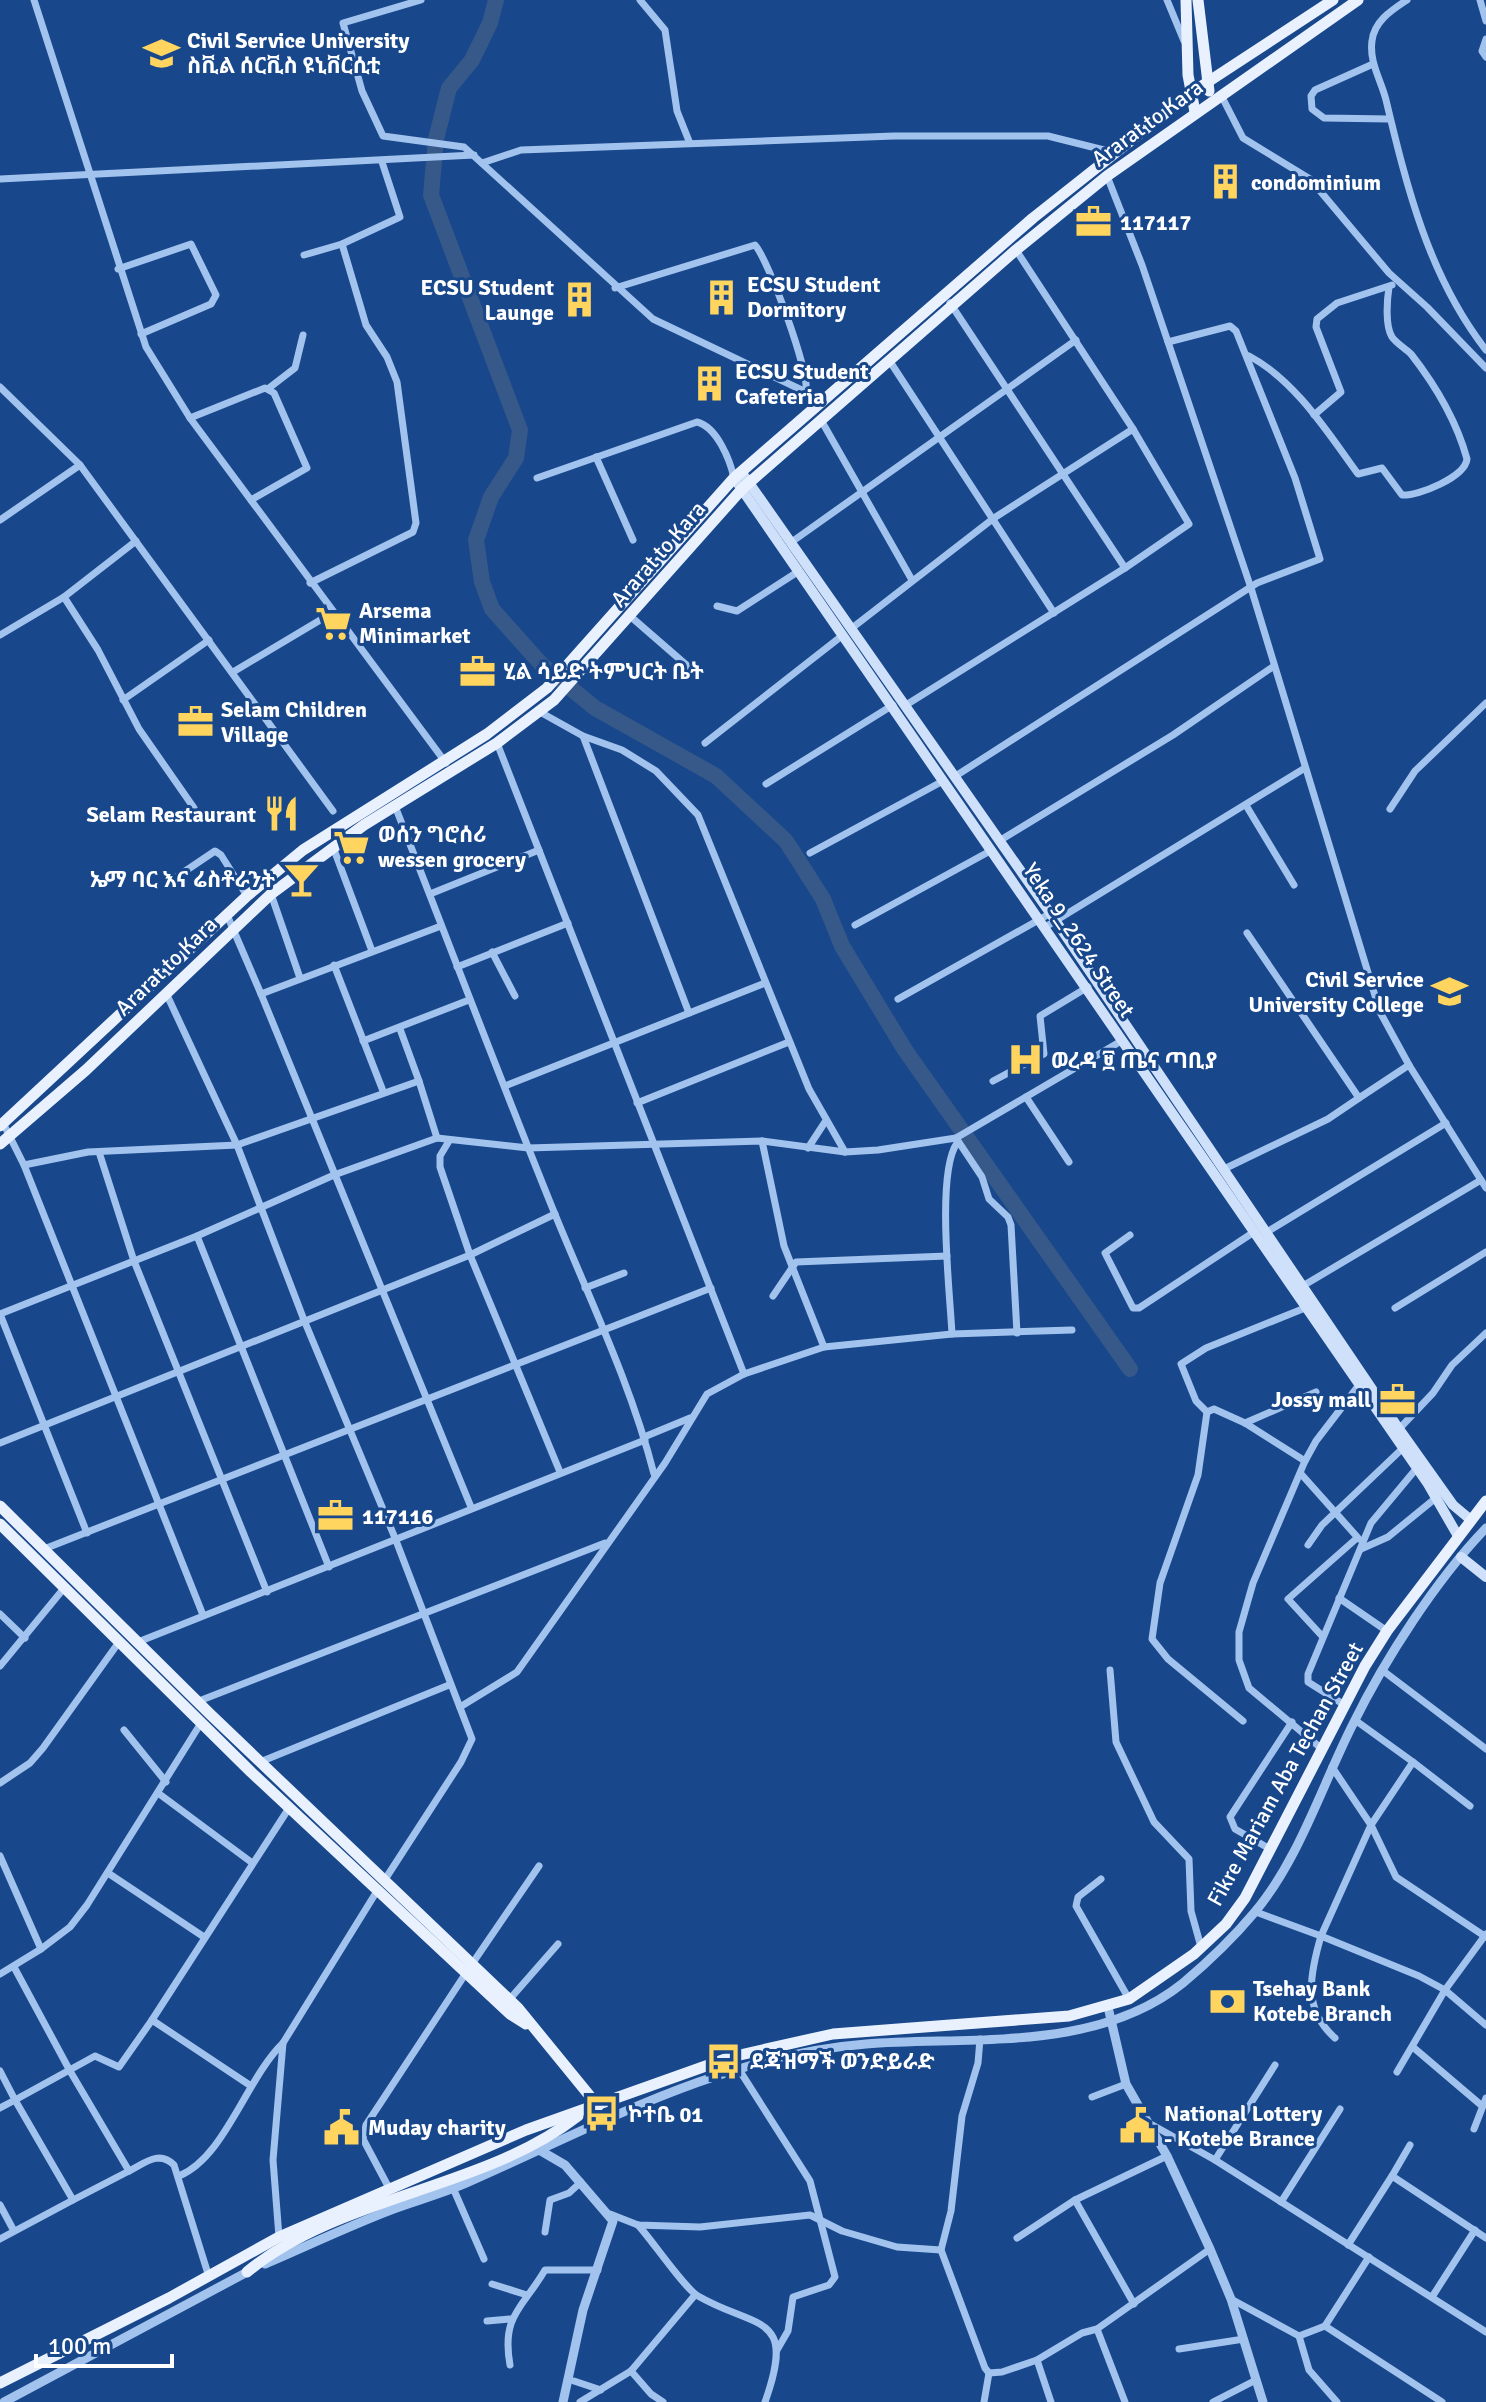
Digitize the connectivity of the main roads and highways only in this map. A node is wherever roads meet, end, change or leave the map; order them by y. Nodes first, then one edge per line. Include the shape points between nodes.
1 (1186, 0) edge
2 (1198, 0) edge
3 (1333, 0) edge
4 (1358, 0) edge
5 (1207, 84) junction
6 (1191, 93) junction
7 (1216, 98) junction
8 (1195, 112) junction
9 (947, 300) junction
10 (742, 480) junction
11 (768, 516) junction
12 (672, 555) junction
13 (847, 631) junction
14 (568, 675) junction
15 (531, 713) junction
16 (948, 779) junction
17 (1048, 919) junction
18 (76, 1059) junction
19 (86, 1070) junction
20 (2, 1124) edge
21 (0, 1144) edge
22 (1486, 1501) edge
23 (0, 1506) edge
24 (1449, 1508) junction
25 (1471, 1520) junction
26 (0, 1524) edge
27 (1458, 1536) junction
28 (1461, 1557) road end
29 (1486, 1577) edge
30 (235, 1738) junction
31 (227, 1748) junction
32 (380, 1886) junction
33 (469, 1969) junction
34 (533, 2028) junction
35 (598, 2106) junction
36 (585, 2110) junction
37 (247, 2272) road end
38 (0, 2383) edge

1 - 6 main road
2 - 5 main road
3 - 5 main road, Ararat to Kara
4 - 7 main road, Ararat to Kara
5 - 6 main road, Ararat to Kara
5 - 7 main road
6 - 8 main road
6 - 9 main road, Ararat to Kara via 1112,152
7 - 8 main road, Ararat to Kara
8 - 9 main road, Ararat to Kara
9 - 10 main road, Ararat to Kara via 819,402
9 - 10 main road, Ararat to Kara via 821,420
10 - 11 main road, Yeka 9_2624 Street
10 - 12 main road, Ararat to Kara
11 - 13 main road, Yeka 9_2624 Street via 799,571
11 - 13 main road, Yeka 9_2624 Street via 793,541
12 - 14 main road, Ararat to Kara
12 - 14 main road, Ararat to Kara via 630,616
13 - 16 main road, Yeka 9_2624 Street
13 - 16 main road, Yeka 9_2624 Street via 906,705
14 - 15 main road, Ararat to Kara via 547,688
14 - 15 main road, Ararat to Kara via 554,700
15 - 18 main road, Ararat to Kara via 303,850 247,896
15 - 19 main road, Ararat to Kara via 497,743 394,805 271,894
16 - 17 main road, Yeka 9_2624 Street
17 - 24 main road, Yeka 9_2624 Street via 1267,1232
17 - 24 main road, Yeka 9_2624 Street via 1123,1040 1305,1308
18 - 19 main road
18 - 20 main road, Ararat to Kara
19 - 21 main road, Ararat to Kara
22 - 25 main road, Fikre Mariam Aba Techan Street
23 - 30 main road
24 - 25 main road, Yeka 9_2624 Street
24 - 27 main road, Yeka 9_2624 Street
25 - 27 main road, Fikre Mariam Aba Techan Street
26 - 31 main road
27 - 35 main road, Fikre Mariam Aba Techan Street via 1387,1631 1343,1704 1245,1898 1172,1972 1108,2007 1069,2016 833,2034 731,2057
28 - 29 main road
30 - 31 main road
30 - 32 main road
31 - 32 main road
32 - 33 main road
33 - 34 main road via 509,2000
33 - 34 main road via 510,2014
34 - 35 main road
35 - 36 main road, Fikre Mariam Aba Techan Street
36 - 37 main road via 517,2152 283,2247
36 - 38 main road, Fikre Mariam Aba Techan Street via 526,2130 279,2237

